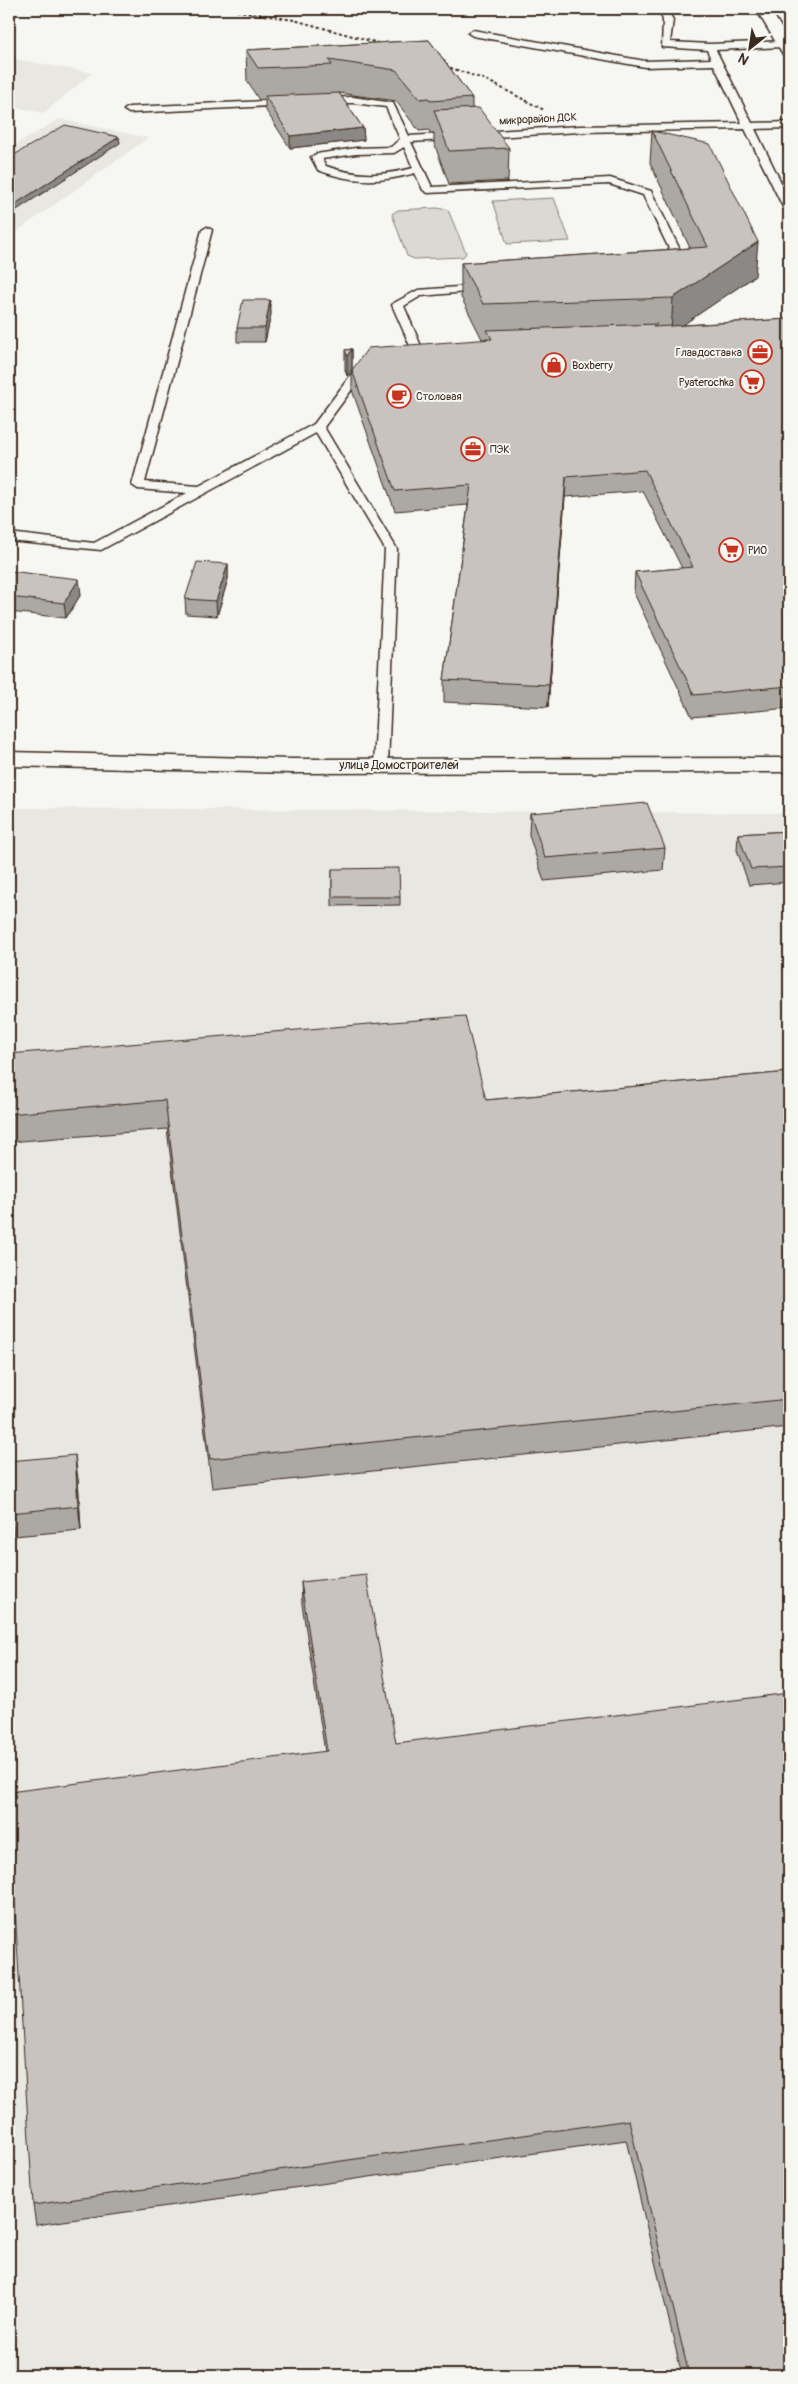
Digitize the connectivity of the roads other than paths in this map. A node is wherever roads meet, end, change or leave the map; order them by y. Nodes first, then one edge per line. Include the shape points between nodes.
1 (662, 9) edge
2 (763, 9) edge
3 (771, 9) edge
4 (473, 33) dead end
5 (788, 46) edge
6 (710, 47) junction
7 (717, 62) junction
8 (314, 101) edge
9 (294, 102) edge
10 (129, 110) dead end
11 (789, 125) edge
12 (750, 126) junction
13 (407, 139) junction
14 (419, 169) junction
15 (789, 207) edge
16 (207, 230) dead end
17 (670, 273) edge
18 (496, 288) edge
19 (415, 346) edge
20 (376, 348) edge
21 (318, 427) junction
22 (202, 490) junction
23 (9, 537) edge
24 (9, 758) edge
25 (789, 765) edge
26 (381, 766) junction

1 - 6 lane via 668,20 665,45
2 - 5 street
3 - 5 street
4 - 7 lane via 645,64
5 - 6 lane
6 - 7 lane
7 - 12 lane
8 - 13 lane via 353,100 390,105
9 - 10 lane
11 - 12 lane, микрорайон ДСК
12 - 13 lane, микрорайон ДСК via 580,129
12 - 15 lane
13 - 14 lane
13 - 14 lane, микрорайон ДСК via 394,150 316,157 322,168 356,178 382,179
14 - 17 lane via 428,190 610,181 647,193 683,266
16 - 22 lane via 138,485
18 - 19 lane via 418,293 398,305
20 - 21 lane
21 - 22 lane
21 - 26 lane via 391,549
22 - 23 lane via 96,547
24 - 26 street, улица Домостроителей
25 - 26 street, улица Домостроителей

